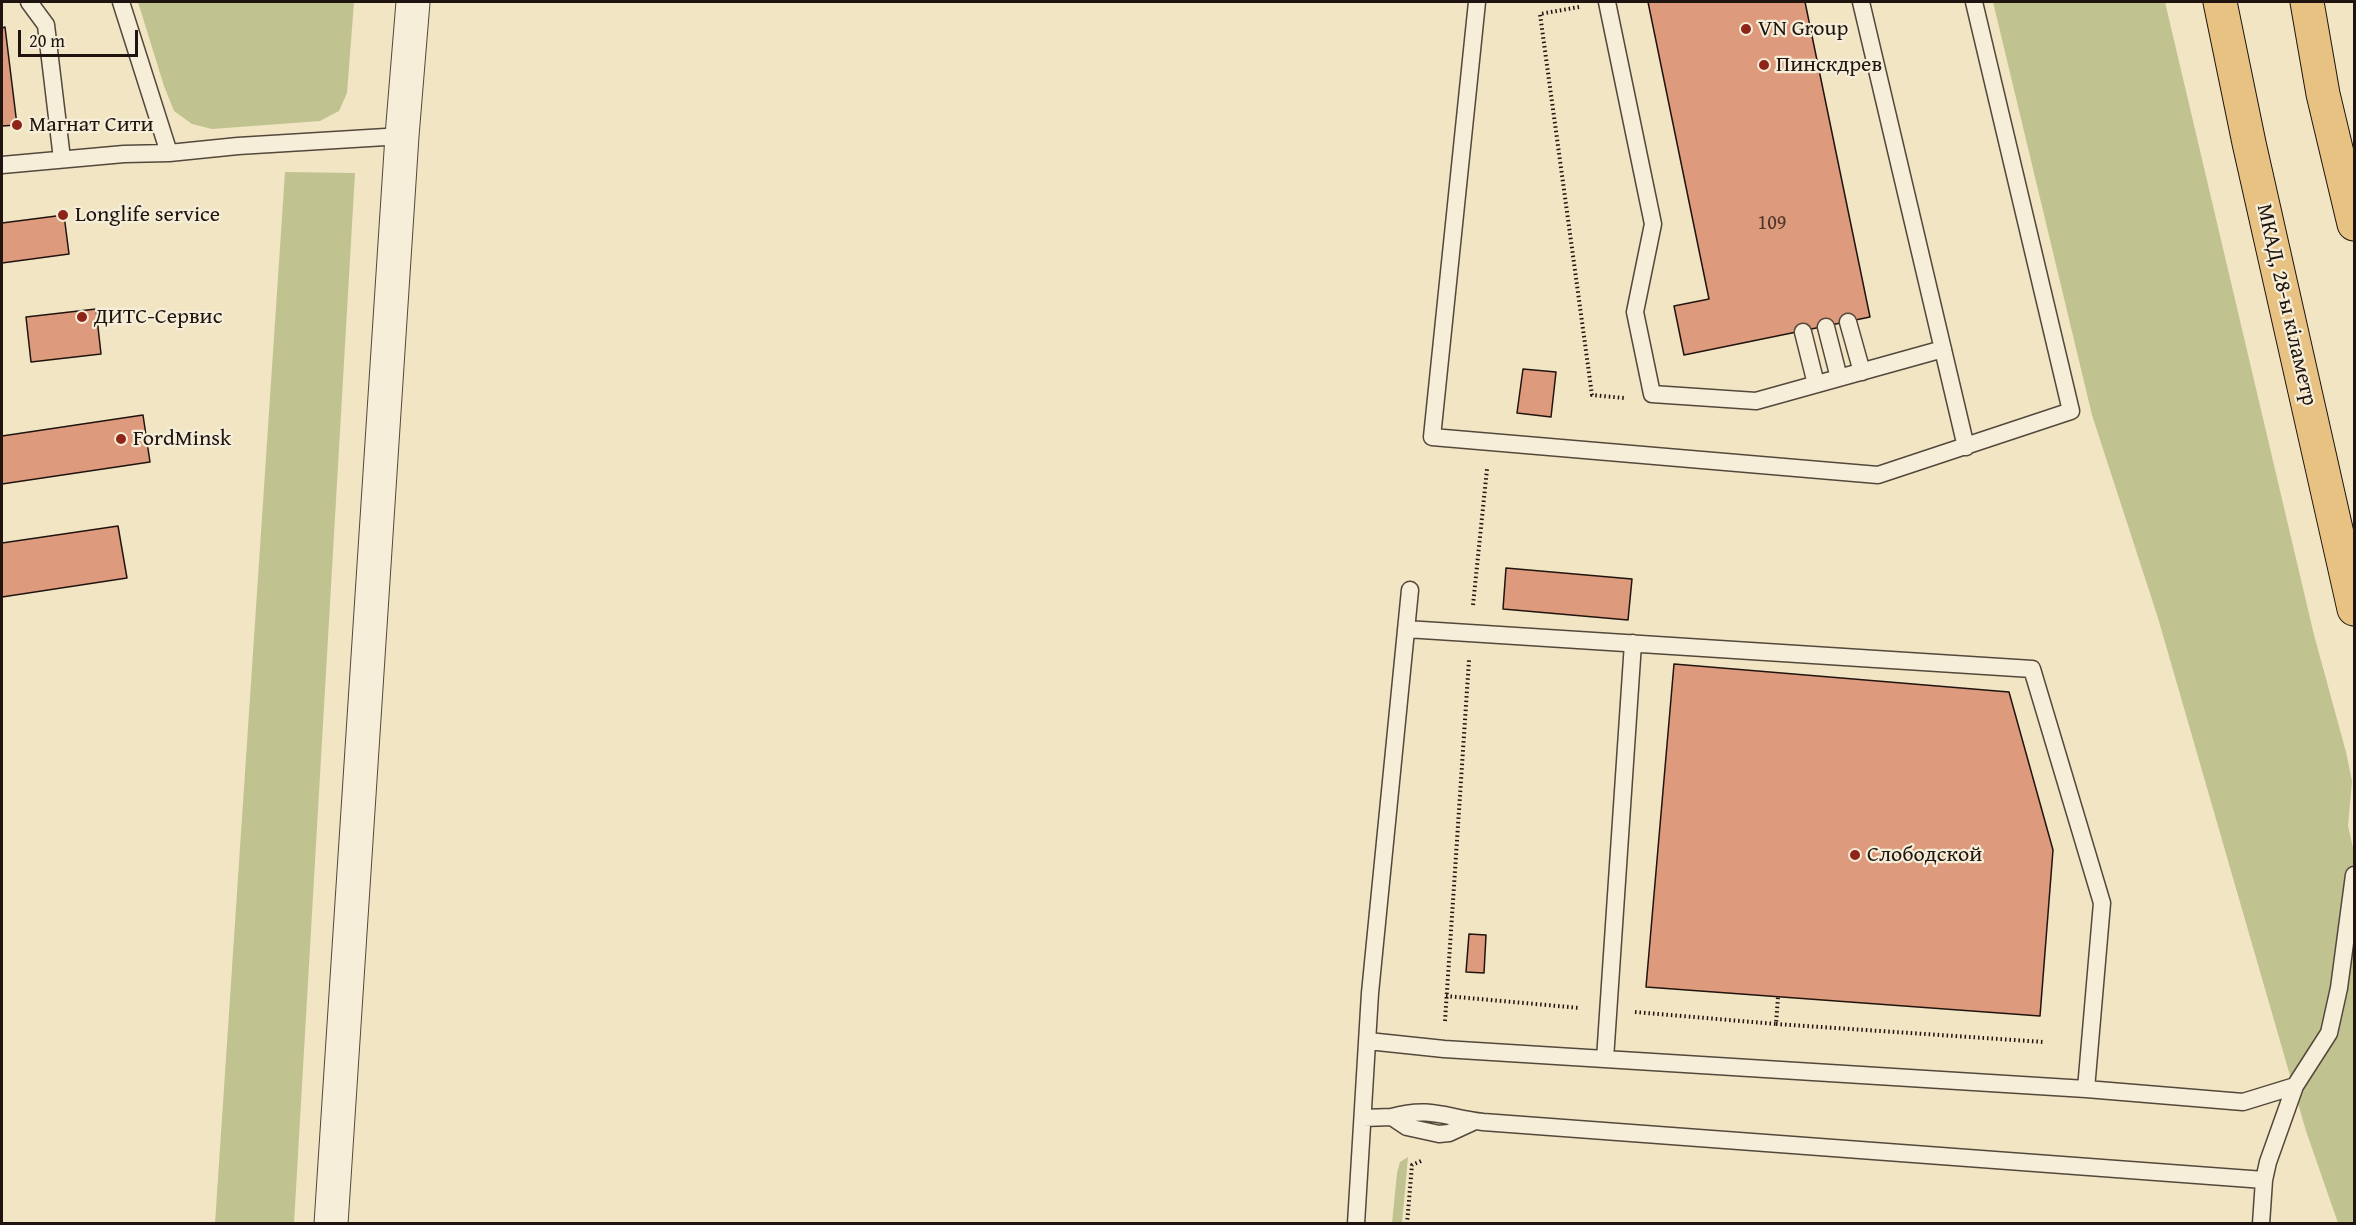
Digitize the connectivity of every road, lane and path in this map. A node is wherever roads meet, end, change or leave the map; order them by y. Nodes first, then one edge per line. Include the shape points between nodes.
1 (29, 2) edge
2 (121, 2) edge
3 (413, 2) edge
4 (1477, 2) edge
5 (1607, 2) edge
6 (1861, 2) edge
7 (1974, 2) edge
8 (2220, 2) edge
9 (2307, 2) edge
10 (402, 136) junction
11 (169, 153) junction
12 (62, 159) junction
13 (2, 165) edge
14 (2355, 224) edge
15 (1848, 322) dead end
16 (1826, 327) dead end
17 (1803, 332) dead end
18 (1943, 349) junction
19 (1862, 372) junction
20 (1839, 378) junction
21 (1816, 384) junction
22 (1627, 398) dead end
23 (1491, 442) junction
24 (1966, 447) junction
25 (1410, 590) dead end
26 (2355, 609) edge
27 (1406, 629) junction
28 (1471, 633) junction
29 (1633, 643) junction
30 (2355, 875) edge
31 (1776, 1024) dead end
32 (1368, 1041) junction
33 (2044, 1042) dead end
34 (1444, 1049) junction
35 (1605, 1059) junction
36 (2295, 1086) junction
37 (2086, 1089) junction
38 (1363, 1118) junction
39 (2264, 1180) junction
40 (331, 1224) edge
41 (1356, 1224) edge
42 (2261, 1224) edge

1 - 12 lane via 46,25
2 - 11 lane
3 - 10 street
4 - 23 lane via 1432,437
5 - 21 lane via 1653,225 1635,312 1652,394 1756,401
5 - 22 path via 1539,14 1592,395
6 - 18 lane
7 - 24 lane via 2071,411
8 - 26 highway, МКАД, 28-ы кіламетр
9 - 14 highway via 2323,94
10 - 11 lane
10 - 40 street
11 - 12 lane
12 - 13 lane
15 - 19 lane
16 - 20 lane
17 - 21 lane
18 - 19 lane
18 - 24 lane
19 - 20 lane
20 - 21 lane
23 - 24 lane via 1878,475
23 - 28 path
25 - 27 lane
27 - 28 lane
27 - 32 lane
28 - 29 lane
28 - 34 path
29 - 35 lane
29 - 37 lane via 2032,669 2102,903
30 - 36 lane via 2329,1033
31 - 33 path
32 - 34 lane
32 - 38 lane
34 - 35 lane
35 - 37 lane
36 - 37 lane via 2243,1102
36 - 39 lane
38 - 39 lane via 1443,1113 1475,1121
38 - 41 lane
39 - 42 lane

